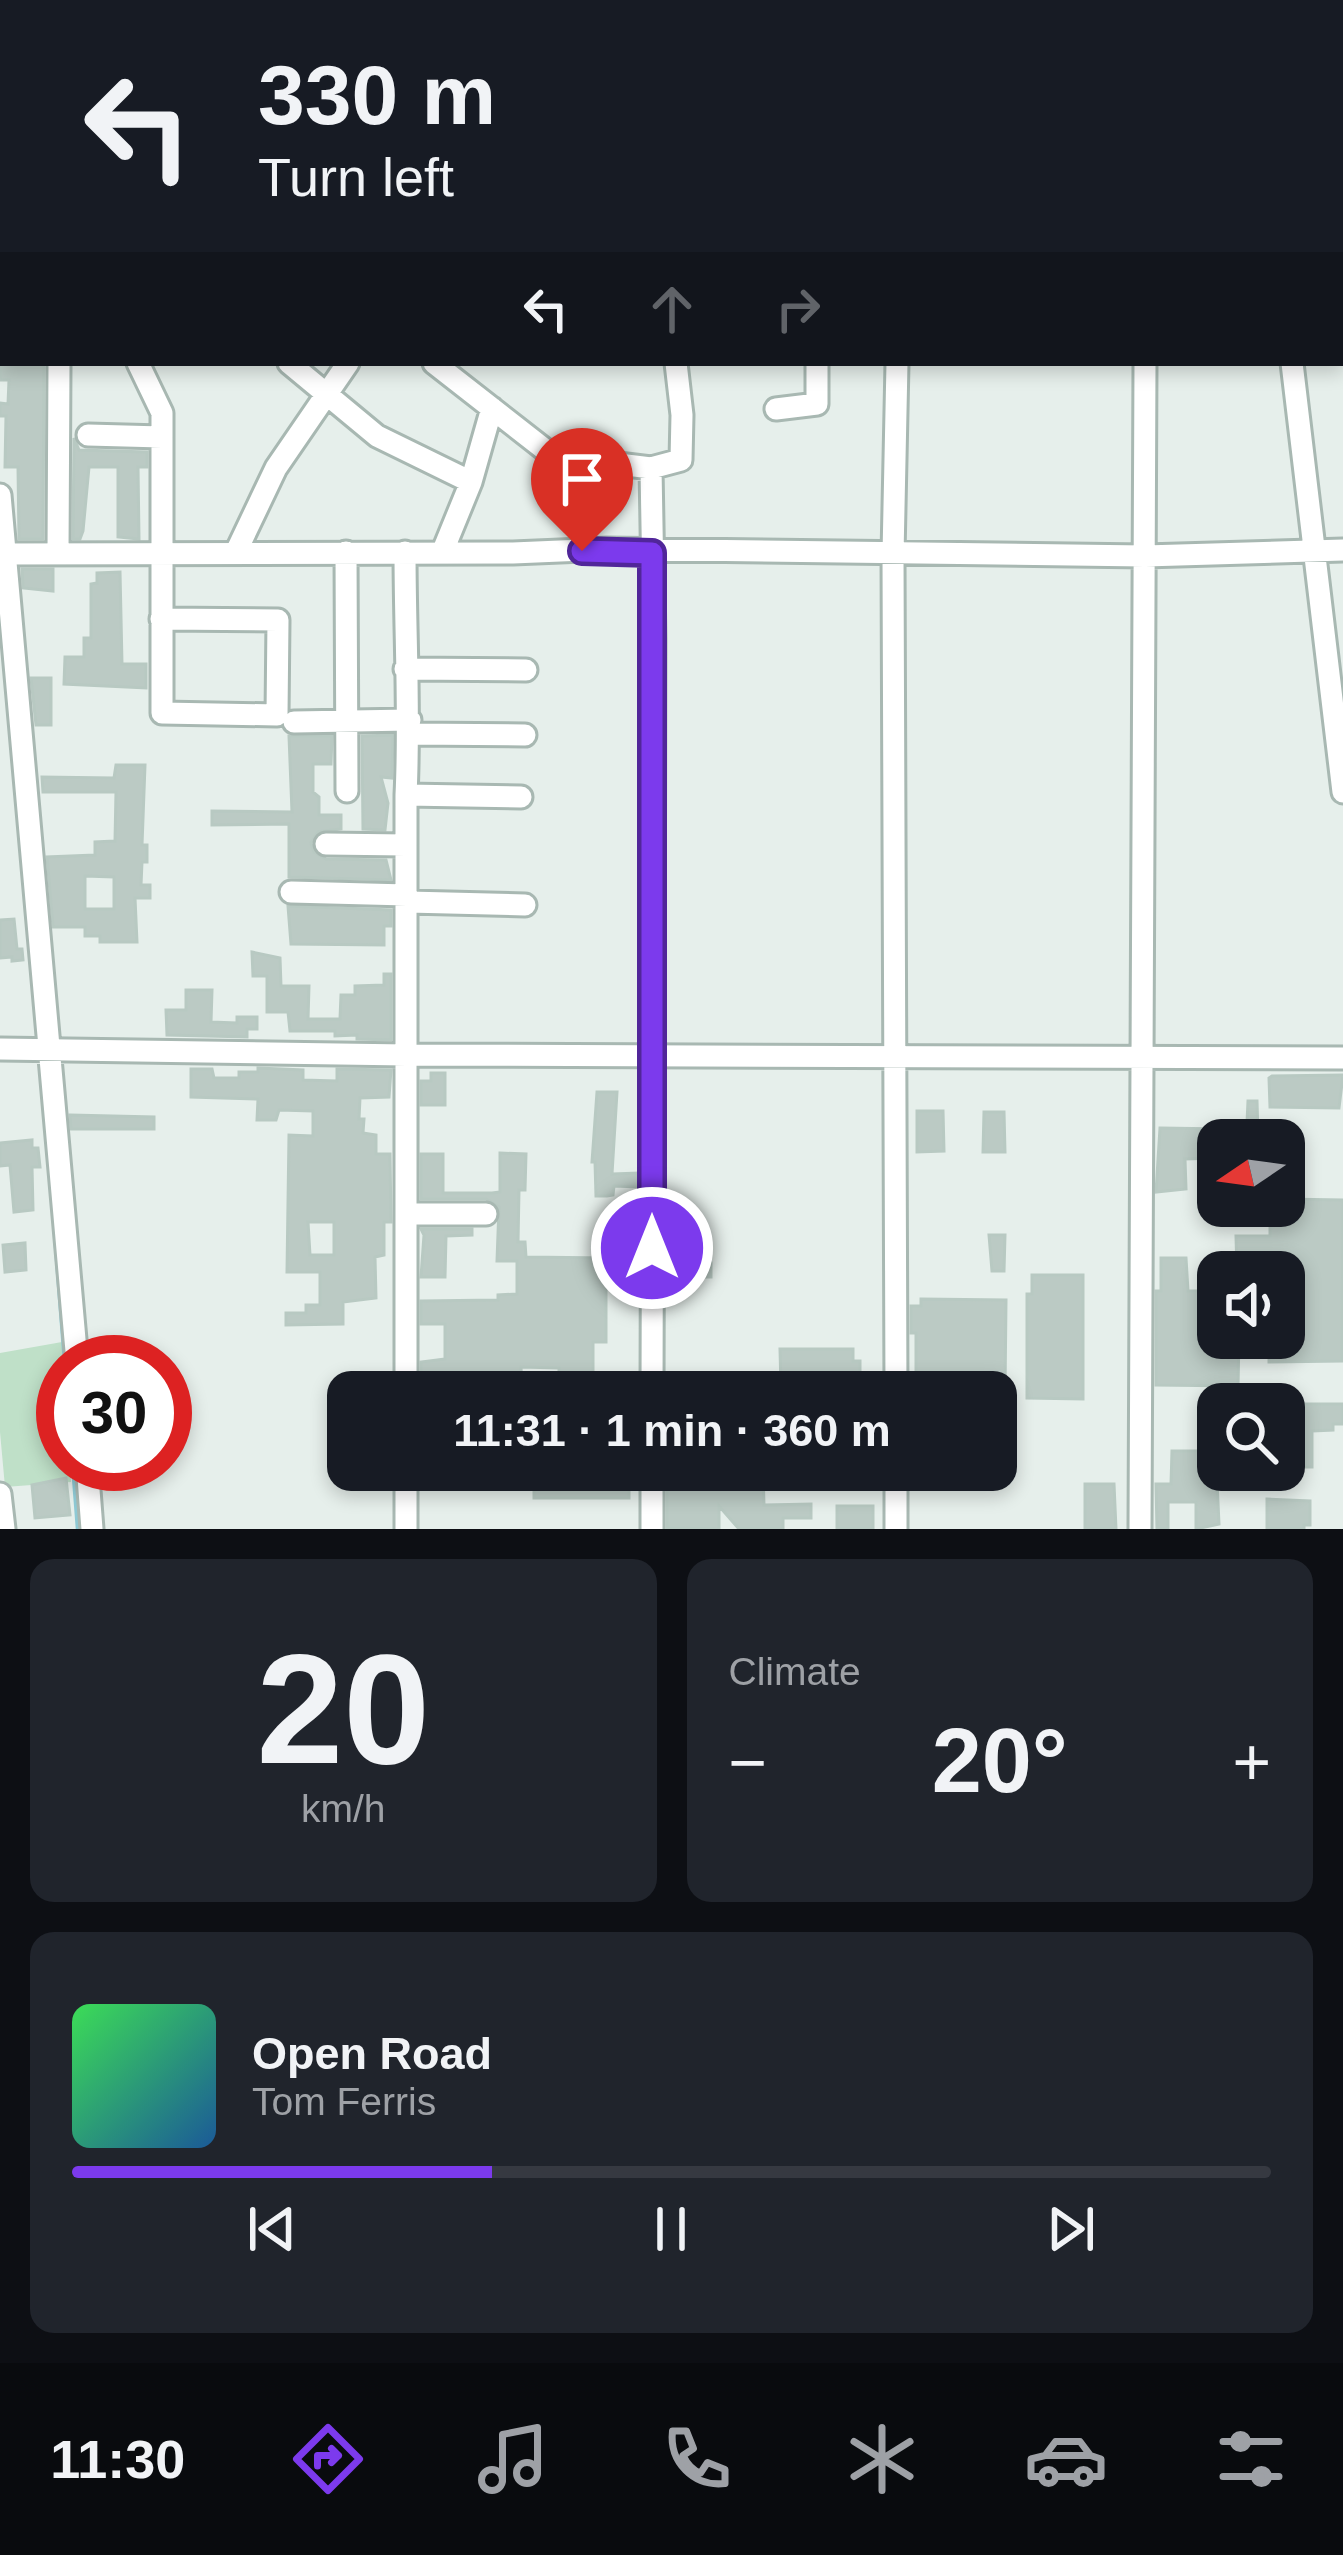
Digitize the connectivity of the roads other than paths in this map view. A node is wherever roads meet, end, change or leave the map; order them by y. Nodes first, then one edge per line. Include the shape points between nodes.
1 (59, 366) edge
2 (140, 366) edge
3 (294, 366) edge
4 (346, 366) edge
5 (438, 366) edge
6 (676, 366) edge
7 (818, 366) edge
8 (897, 366) edge
9 (1145, 366) edge
10 (1292, 366) edge
11 (326, 392) junction
12 (492, 409) junction
13 (776, 409) dead end
14 (88, 435) dead end
15 (162, 436) junction
16 (651, 468) junction
17 (471, 482) junction
18 (0, 495) edge
19 (1343, 550) edge
20 (161, 552) junction
21 (236, 552) junction
22 (346, 552) junction
23 (405, 552) junction
24 (442, 553) junction
25 (652, 553) junction
26 (3, 554) edge
27 (58, 554) junction
28 (1316, 554) junction
29 (893, 555) junction
30 (1145, 556) junction
31 (161, 619) junction
32 (405, 669) junction
33 (526, 670) dead end
34 (294, 722) dead end
35 (346, 722) junction
36 (410, 727) junction
37 (525, 734) dead end
38 (347, 791) dead end
39 (1343, 792) edge
40 (406, 795) junction
41 (521, 796) dead end
42 (326, 844) dead end
43 (406, 845) junction
44 (291, 892) dead end
45 (408, 898) junction
46 (525, 905) dead end
47 (0, 1049) edge
48 (50, 1052) junction
49 (407, 1055) junction
50 (652, 1057) junction
51 (896, 1057) junction
52 (1142, 1057) junction
53 (1343, 1058) edge
54 (406, 1214) junction
55 (486, 1214) dead end
56 (75, 1335) edge
57 (406, 1371) edge
58 (652, 1371) edge
59 (896, 1371) edge
60 (88, 1491) edge
61 (406, 1491) edge
62 (652, 1491) edge
63 (896, 1491) edge
64 (0, 1494) edge
65 (4, 1529) edge
66 (92, 1529) edge
67 (406, 1529) edge
68 (652, 1529) edge
69 (896, 1529) edge
70 (1140, 1529) edge

1 - 27 street
2 - 15 street via 159,401
3 - 11 street
4 - 11 street
5 - 12 street
6 - 16 street via 681,460
7 - 13 street via 817,404
8 - 29 street
9 - 30 street
10 - 28 street
11 - 17 street via 377,436
11 - 21 street via 276,468
12 - 16 street via 554,456
12 - 17 street
14 - 15 street
15 - 20 street
16 - 25 street
17 - 24 street
18 - 26 street
19 - 28 street
20 - 21 street
20 - 27 street
20 - 31 street
21 - 22 street
22 - 23 street
22 - 35 street
23 - 24 street
23 - 32 street
24 - 25 street
25 - 29 street
25 - 50 street
26 - 27 street
26 - 48 street
28 - 30 street
28 - 39 street
29 - 30 street
29 - 51 street
30 - 52 street
31 - 31 street via 162,713 277,715 278,620
32 - 33 street
32 - 36 street
34 - 35 street
35 - 36 street
35 - 38 street
36 - 37 street
36 - 40 street
40 - 41 street
40 - 43 street
42 - 43 street
43 - 45 street
44 - 45 street
45 - 46 street
45 - 49 street
47 - 48 street
48 - 49 street
48 - 56 street
49 - 50 street
49 - 54 street
50 - 51 street
50 - 58 street
51 - 52 street
51 - 59 street
52 - 53 street
52 - 70 street
54 - 55 street
54 - 57 street
60 - 66 street
61 - 67 street
62 - 68 street
63 - 69 street
64 - 65 street

